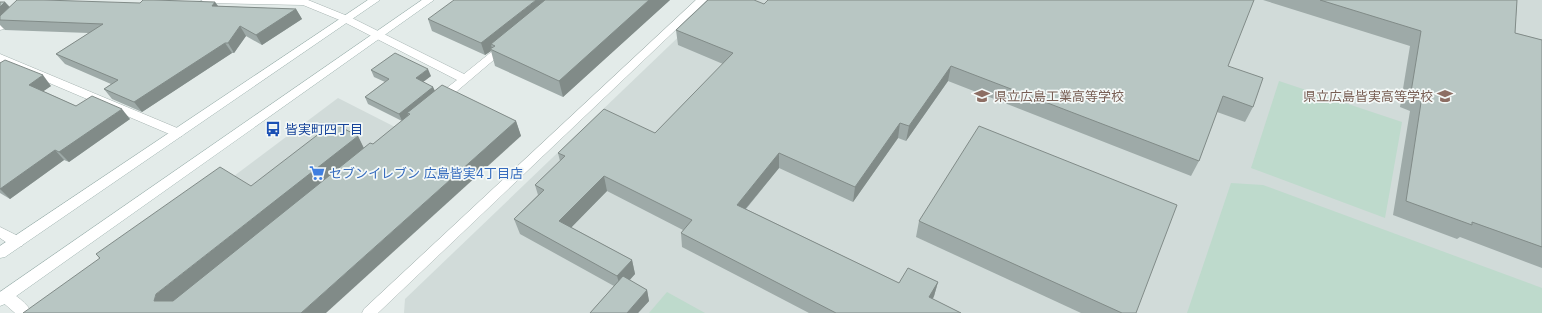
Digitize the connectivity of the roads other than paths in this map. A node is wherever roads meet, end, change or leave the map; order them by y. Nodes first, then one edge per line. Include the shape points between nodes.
1 (28, 0) edge
2 (206, 0) edge
3 (375, 0) edge
4 (430, 0) edge
5 (702, 0) edge
6 (346, 19) junction
7 (0, 27) edge
8 (378, 36) junction
9 (514, 39) edge
10 (0, 58) edge
11 (465, 78) junction
12 (428, 108) edge
13 (178, 133) junction
14 (0, 232) edge
15 (17, 242) junction
16 (0, 253) edge
17 (3, 298) edge
18 (25, 313) edge
19 (370, 313) edge

1 - 7 street
2 - 6 street via 304,2
3 - 6 street
4 - 8 street
5 - 19 street
6 - 8 street
6 - 13 street
8 - 11 street
8 - 17 street
9 - 11 street
10 - 13 street
11 - 12 street
13 - 15 street
14 - 15 street
15 - 16 street
17 - 18 street

